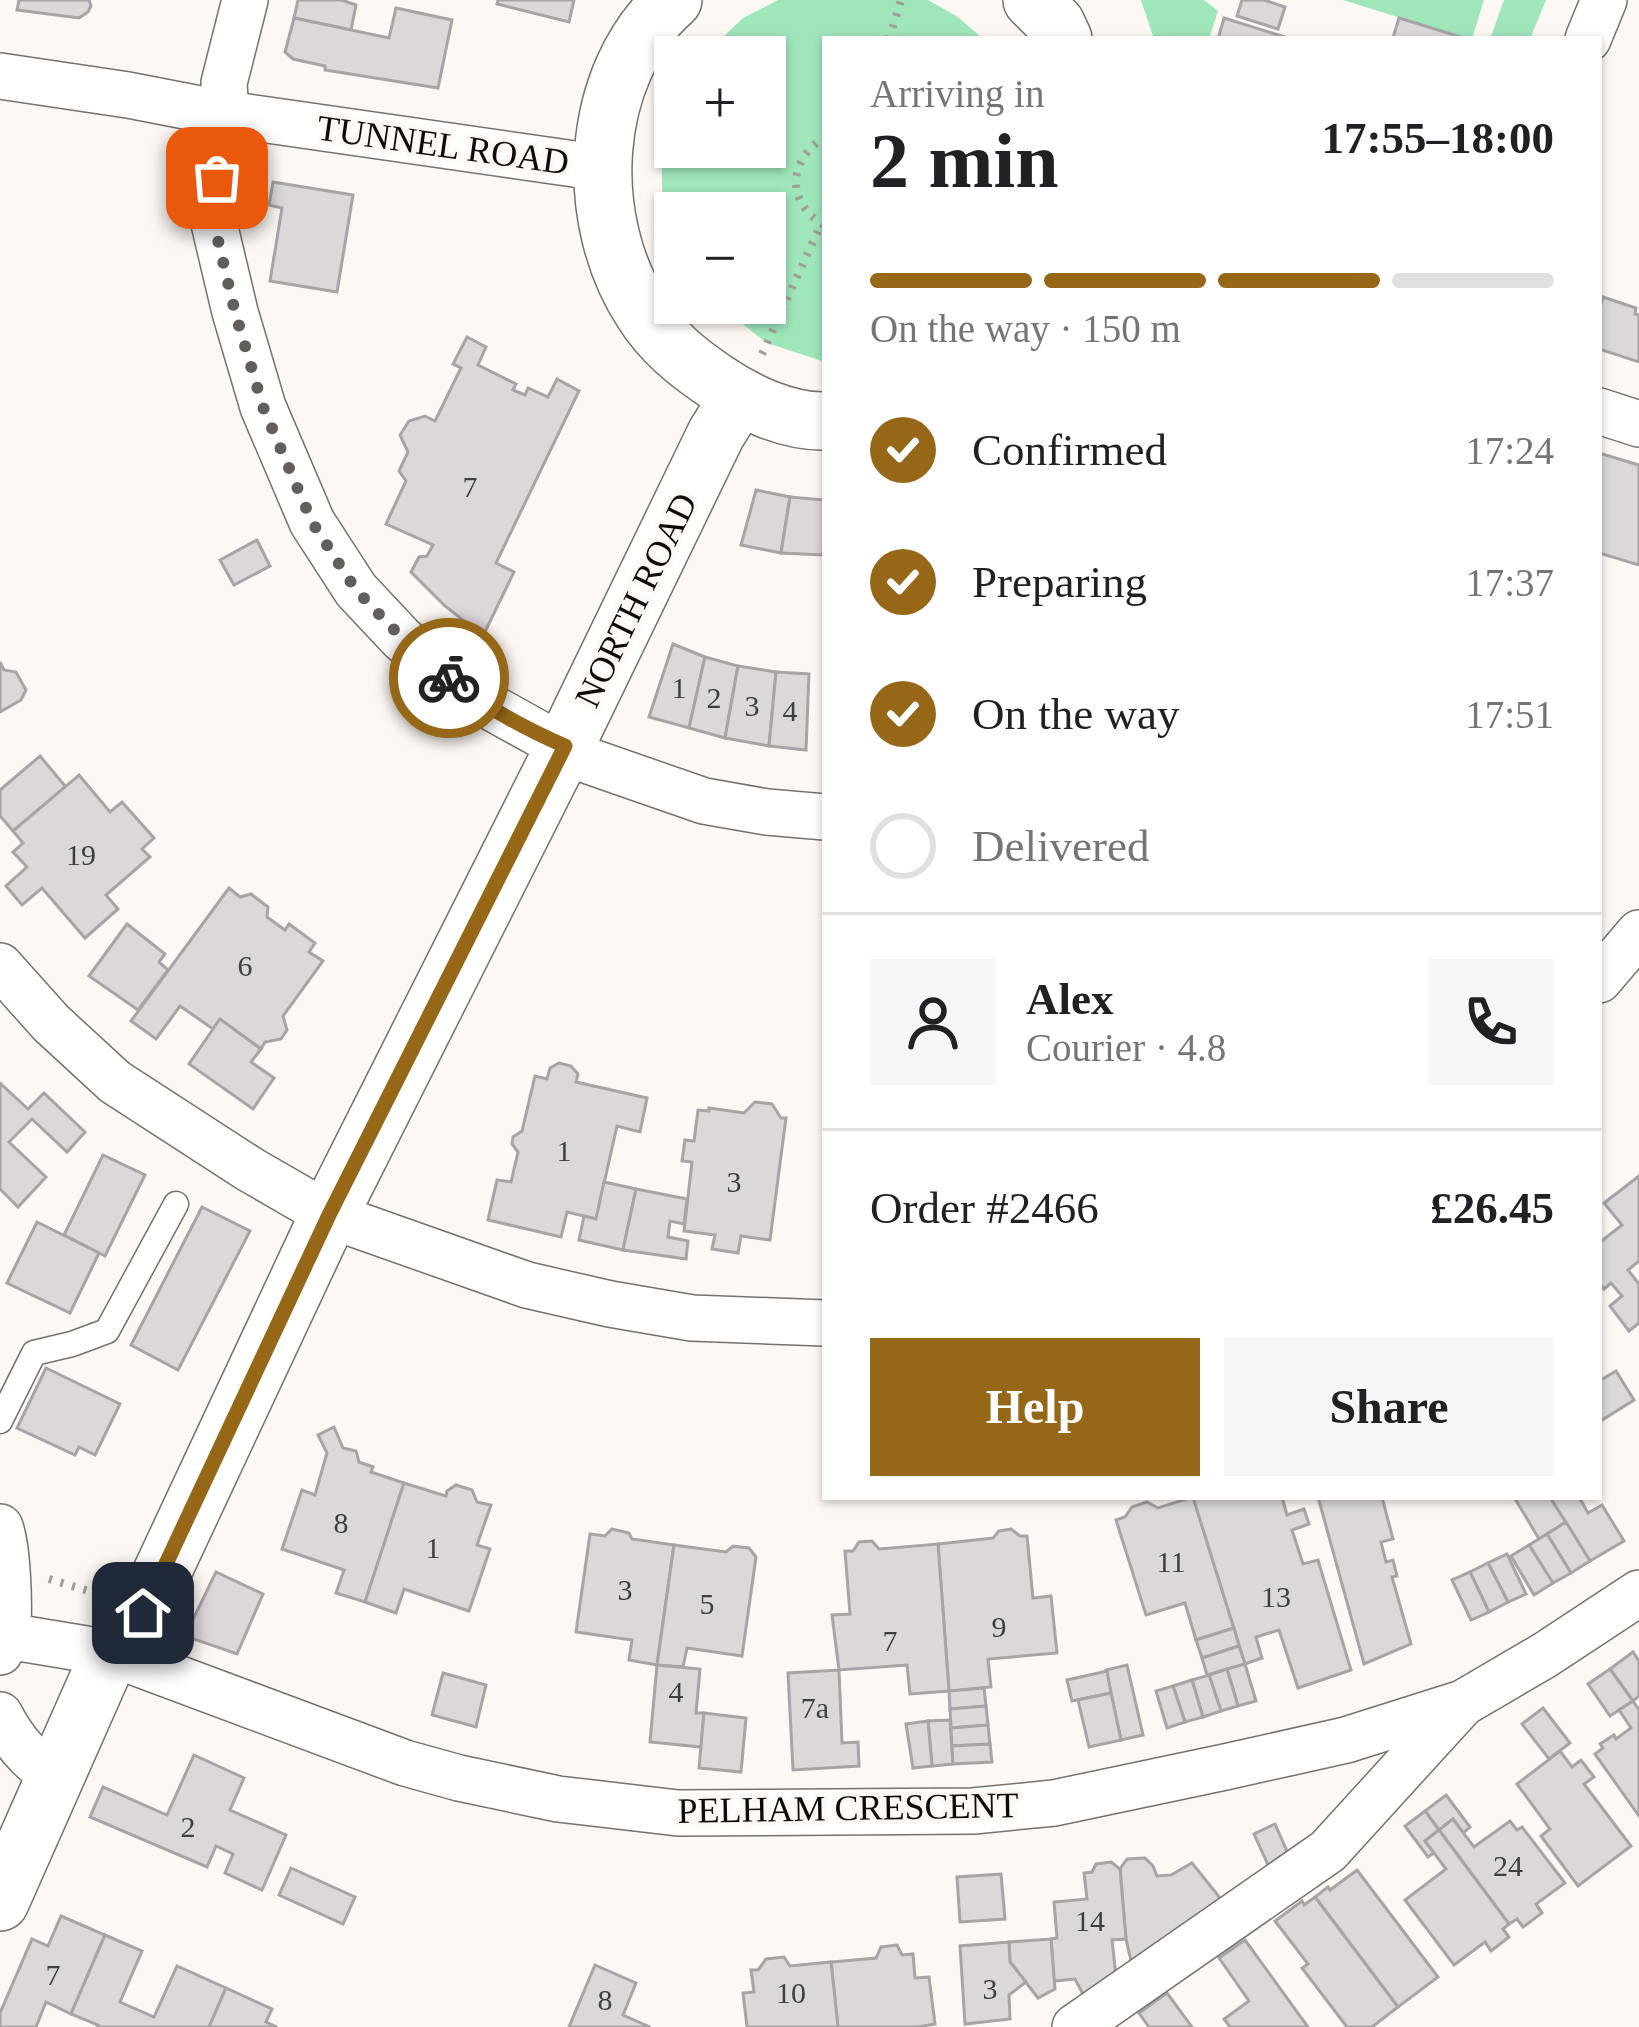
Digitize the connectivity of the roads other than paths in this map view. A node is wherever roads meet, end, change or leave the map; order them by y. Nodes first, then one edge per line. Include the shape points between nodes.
1 (245, 0) edge
2 (673, 0) edge
3 (1032, 0) edge
4 (1604, 0) edge
5 (1062, 36) edge
6 (1589, 36) edge
7 (0, 76) edge
8 (226, 114) junction
9 (602, 168) junction
10 (739, 398) junction
11 (1602, 412) edge
12 (822, 421) edge
13 (1639, 424) edge
14 (565, 746) junction
15 (822, 818) edge
16 (1639, 933) edge
17 (0, 966) edge
18 (1602, 976) edge
19 (176, 1204) dead end
20 (329, 1215) junction
21 (822, 1323) edge
22 (0, 1420) edge
23 (0, 1527) edge
24 (1639, 1594) edge
25 (2, 1642) edge
26 (110, 1653) junction
27 (1463, 1702) junction
28 (0, 1714) edge
29 (55, 1777) junction
30 (0, 1902) edge
31 (1075, 2027) edge

1 - 8 street via 224,83
2 - 9 street via 625,65
3 - 5 street
4 - 6 street
7 - 8 street, TUNNEL ROAD
8 - 9 street, TUNNEL ROAD
8 - 14 street via 212,215 263,407 312,522 356,590 402,638 471,696
9 - 10 street via 608,231 644,314 682,358
10 - 12 street
10 - 14 street, NORTH ROAD
11 - 13 street
14 - 15 street via 704,801
14 - 20 street, NORTH ROAD
16 - 18 street
17 - 20 street via 115,1082
19 - 22 lane via 106,1331 34,1353
20 - 21 street via 527,1285 610,1304 692,1318
20 - 26 street, NORTH ROAD via 143,1613
23 - 25 street
24 - 27 street, PELHAM CRESCENT
25 - 26 street, PELHAM CRESCENT
26 - 27 street, PELHAM CRESCENT via 405,1763 558,1799 678,1813 1054,1803 1346,1740
26 - 29 street, NORTH ROAD
27 - 31 street via 1328,1851
28 - 29 street via 31,1760
29 - 30 street, NORTH ROAD

